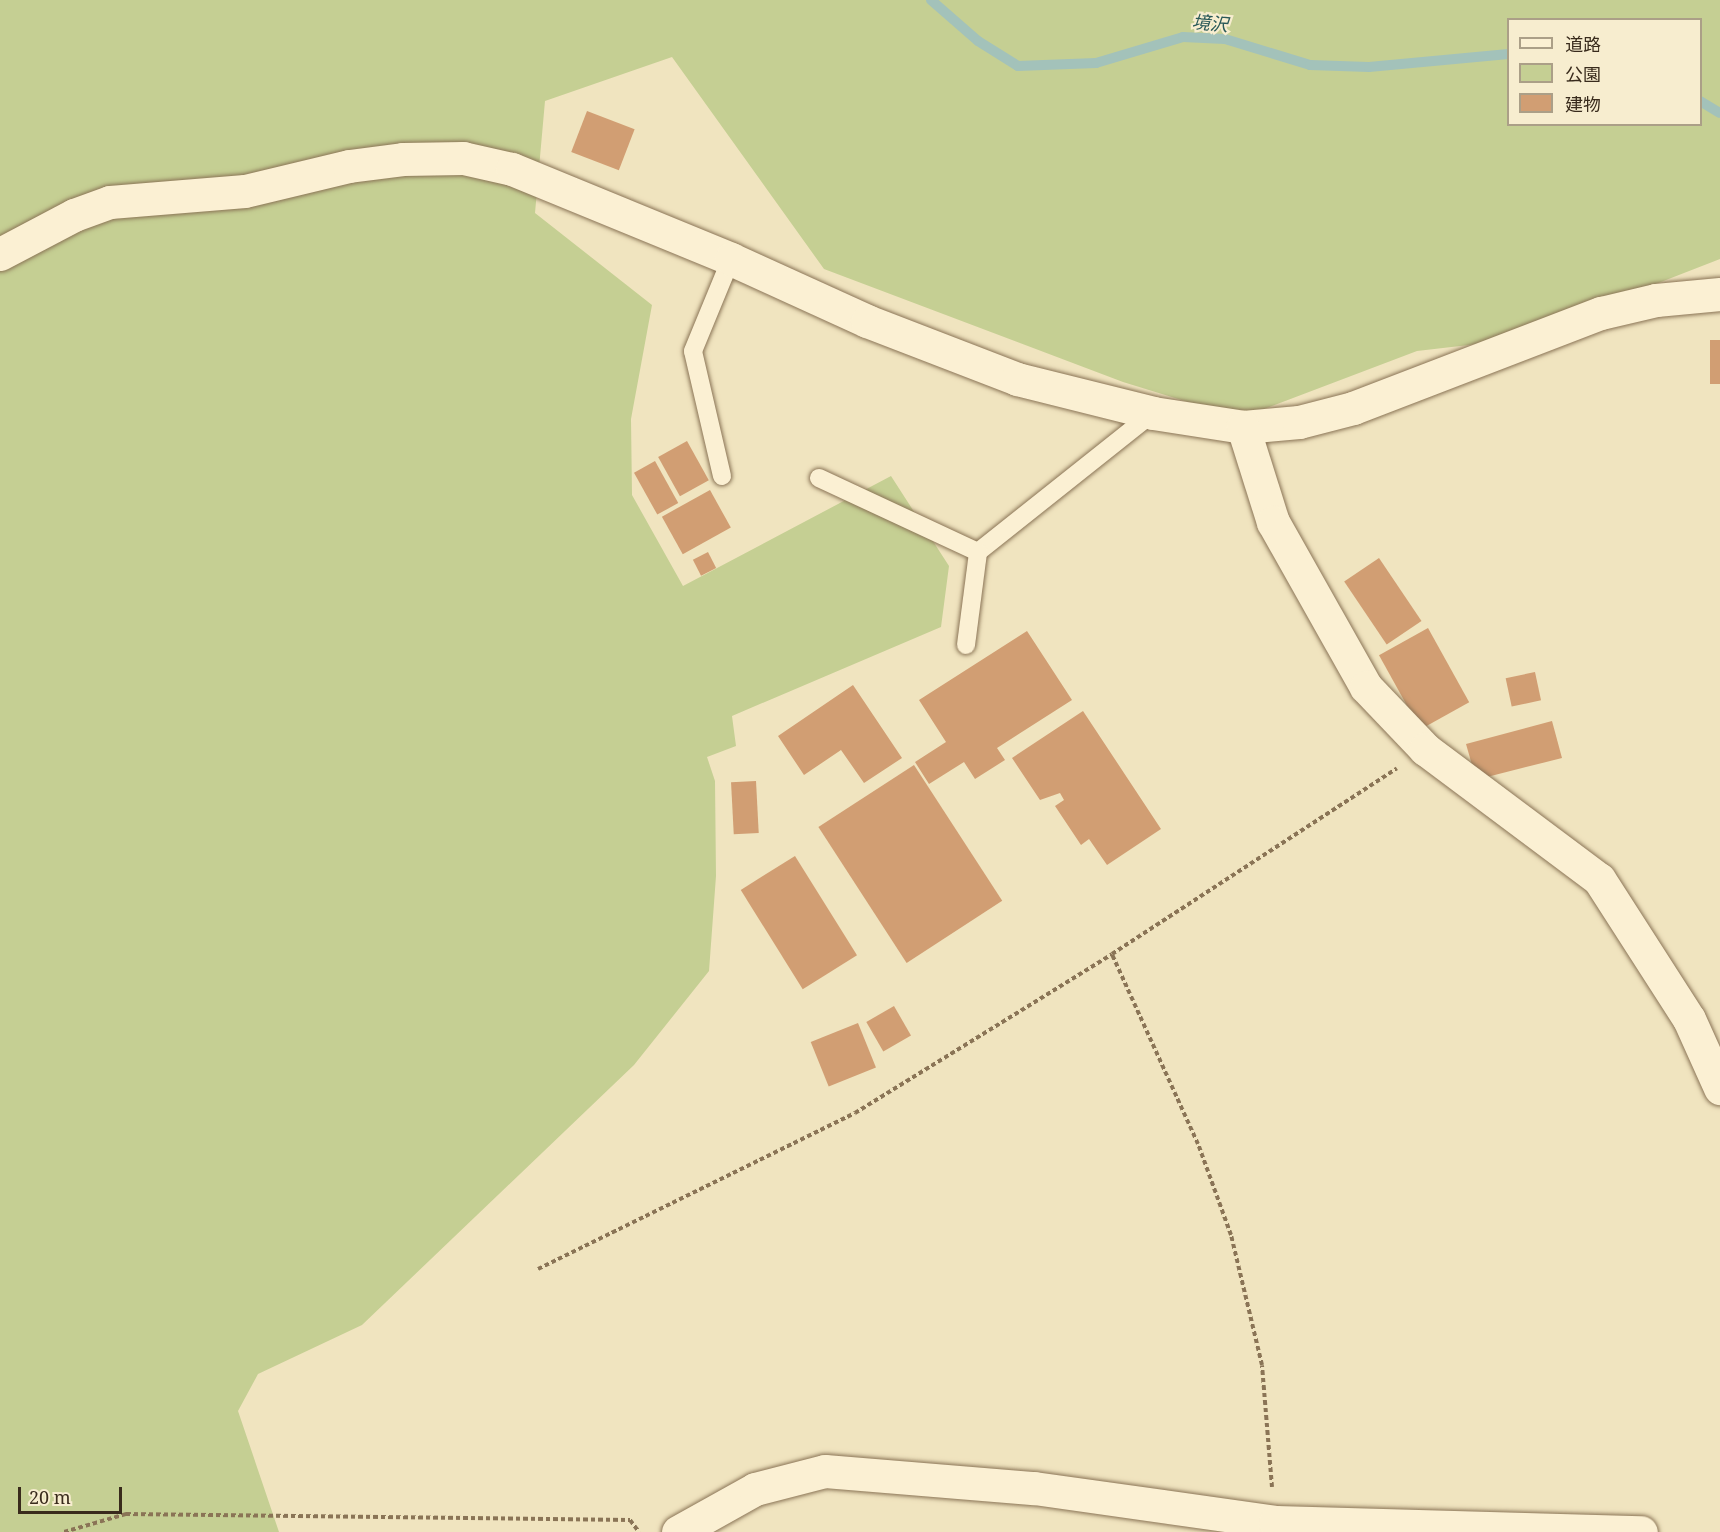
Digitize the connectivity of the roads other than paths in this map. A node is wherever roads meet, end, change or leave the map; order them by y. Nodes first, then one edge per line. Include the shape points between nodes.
1 (0, 254) edge
2 (730, 259) junction
3 (1720, 294) edge
4 (1153, 413) junction
5 (1243, 426) junction
6 (722, 476) dead end
7 (819, 478) dead end
8 (978, 552) junction
9 (966, 645) dead end
10 (1720, 1088) edge
11 (678, 1532) edge
12 (1641, 1532) edge

1 - 2 street via 74,215 110,202 245,191 349,166 404,159 463,158 512,169
2 - 4 street via 867,321 1017,379
2 - 6 lane via 693,351
3 - 5 street via 1656,300 1601,313 1353,408 1299,422
4 - 5 street
4 - 8 lane
5 - 10 street via 1273,522 1366,687 1425,749 1599,879 1689,1019
7 - 8 lane
8 - 9 lane
11 - 12 street via 755,1489 825,1471 1034,1488 1275,1522

